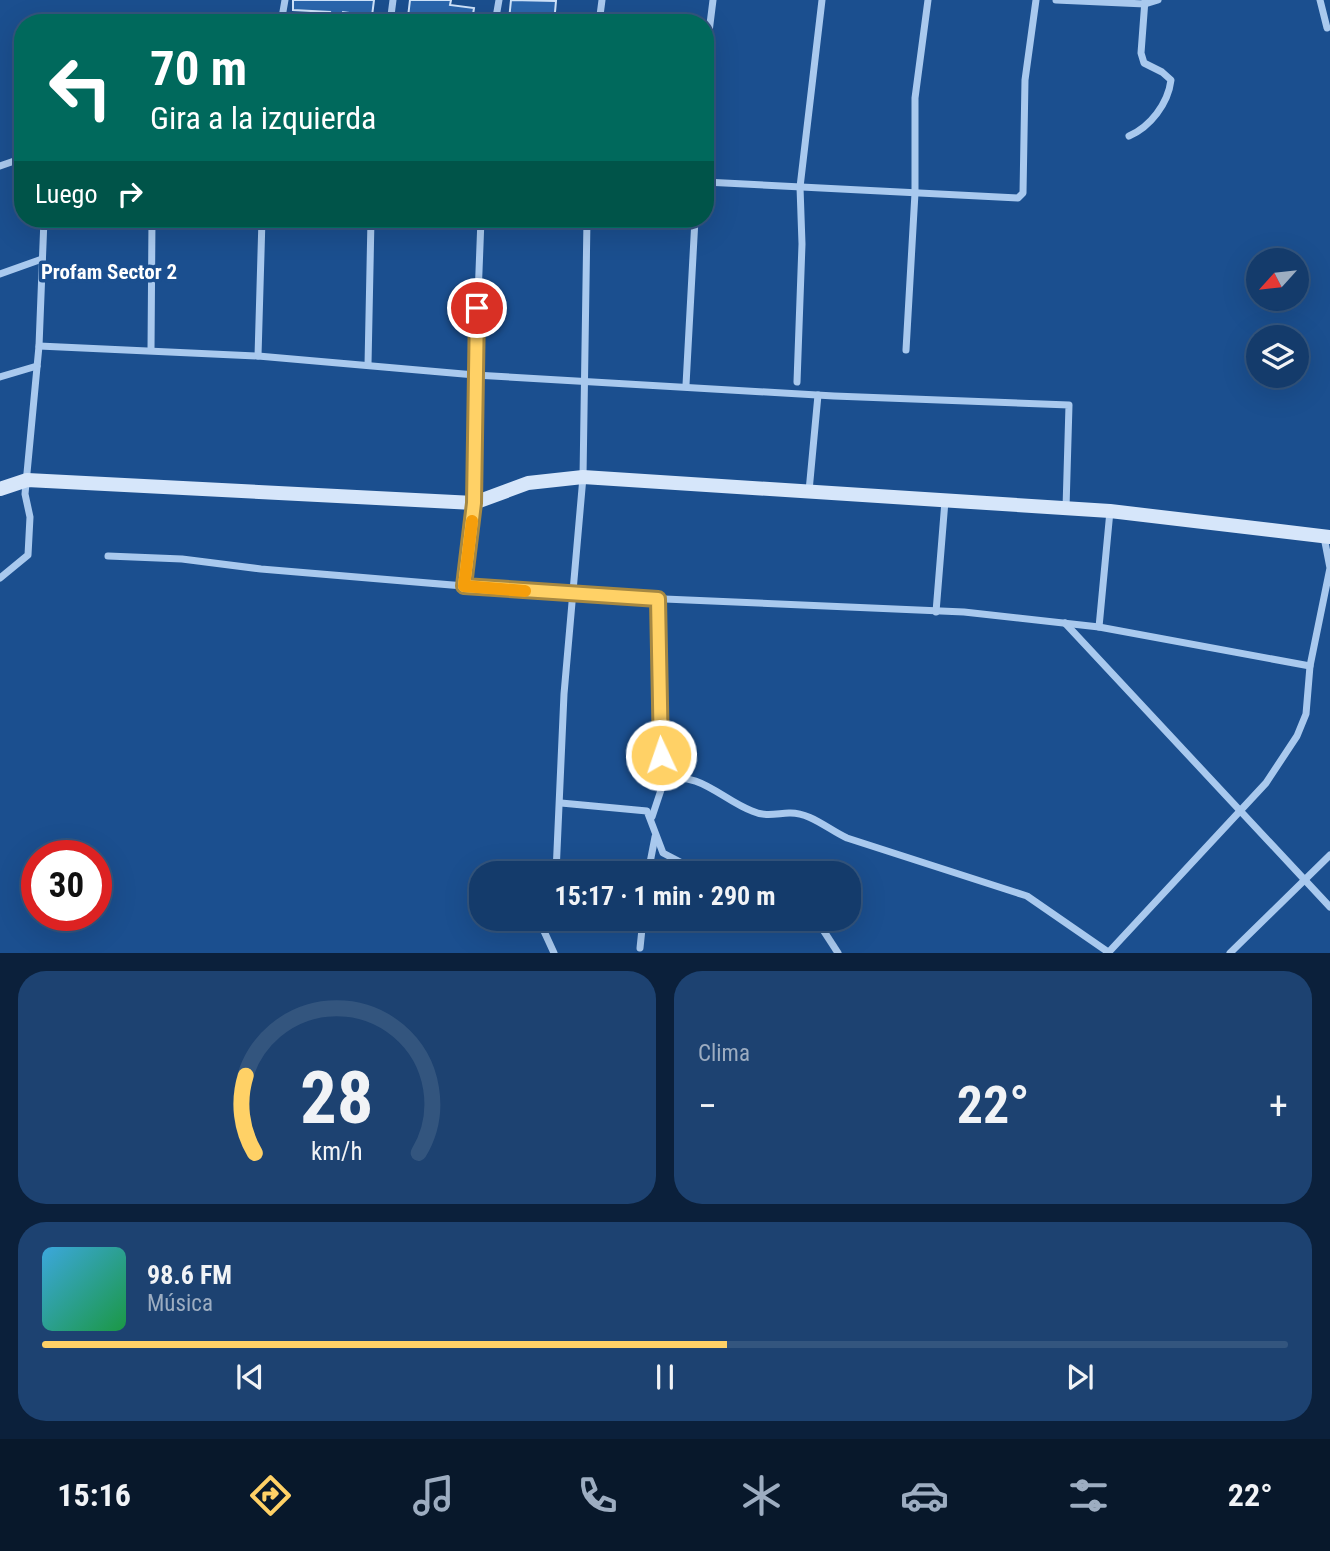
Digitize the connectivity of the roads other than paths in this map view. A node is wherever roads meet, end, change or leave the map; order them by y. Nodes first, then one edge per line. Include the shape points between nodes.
1 (822, 0) edge
2 (928, 0) edge
3 (1036, 0) edge
4 (1056, 0) edge
5 (1158, 0) edge
6 (1320, 0) edge
7 (1145, 2) edge
8 (1327, 28) dead end
9 (1129, 136) dead end
10 (714, 182) edge
11 (800, 187) junction
12 (915, 192) junction
13 (44, 228) edge
14 (152, 228) edge
15 (262, 228) edge
16 (371, 228) edge
17 (481, 228) edge
18 (587, 228) edge
19 (695, 228) edge
20 (42, 259) junction
21 (0, 274) edge
22 (39, 346) junction
23 (151, 350) junction
24 (906, 350) dead end
25 (258, 356) junction
26 (368, 365) junction
27 (37, 366) junction
28 (475, 375) junction
29 (0, 377) edge
30 (583, 379) junction
31 (797, 382) dead end
32 (686, 385) junction
33 (818, 395) junction
34 (583, 477) junction
35 (27, 480) junction
36 (0, 489) edge
37 (809, 492) junction
38 (945, 501) junction
39 (474, 503) junction
40 (1066, 509) junction
41 (1110, 511) junction
42 (1327, 537) edge
43 (108, 556) dead end
44 (0, 578) edge
45 (464, 586) junction
46 (571, 595) junction
47 (658, 599) junction
48 (936, 611) junction
49 (1065, 624) junction
50 (1099, 627) junction
51 (1310, 666) junction
52 (672, 778) junction
53 (561, 803) junction
54 (1240, 810) junction
55 (652, 817) junction
56 (656, 832) junction
57 (1330, 855) edge
58 (557, 861) edge
59 (650, 861) edge
60 (678, 861) edge
61 (1305, 880) junction
62 (1330, 906) edge
63 (544, 931) edge
64 (642, 931) edge
65 (824, 931) edge
66 (640, 948) dead end
67 (1108, 952) edge
68 (554, 953) edge
69 (838, 953) edge
70 (1230, 953) edge

1 - 11 street
2 - 12 street via 915,98
3 - 12 street via 1025,80 1023,193 1009,198
4 - 7 street
5 - 7 street
6 - 8 street
7 - 9 street via 1144,64 1171,80 1170,90 1149,124
10 - 11 street
11 - 12 street
11 - 31 street
12 - 24 street
13 - 20 street
14 - 23 street
15 - 25 street
16 - 26 street
17 - 28 street
18 - 30 street
19 - 32 street
20 - 21 street
20 - 22 street
22 - 23 street
22 - 27 street
23 - 25 street
25 - 26 street
26 - 28 street
27 - 29 street
27 - 35 street
28 - 30 street
28 - 39 street
30 - 32 street
30 - 34 street
32 - 33 street
33 - 37 street
33 - 40 street via 1069,405
34 - 37 main road
34 - 39 main road via 528,483
34 - 46 street
35 - 36 main road
35 - 39 main road
35 - 44 street via 28,555
37 - 38 main road
38 - 40 main road
38 - 48 street
39 - 45 street
40 - 41 main road
41 - 42 main road
41 - 50 street
42 - 51 street via 1330,568
43 - 45 street
45 - 46 street
46 - 47 street
46 - 53 street
47 - 48 street
47 - 52 street via 661,755
48 - 49 street
49 - 50 street
49 - 54 street
50 - 51 street
51 - 54 street via 1306,714 1297,736 1266,783
52 - 55 street via 664,781
52 - 67 street via 688,777 706,784 734,804 769,817 789,813 814,819 848,838 1027,896
53 - 55 street via 646,811
53 - 58 street
54 - 61 street
54 - 67 street
55 - 56 street
56 - 59 street
56 - 60 street via 663,853
57 - 61 street
61 - 62 street
61 - 70 street
63 - 68 street
64 - 66 street
65 - 69 street

